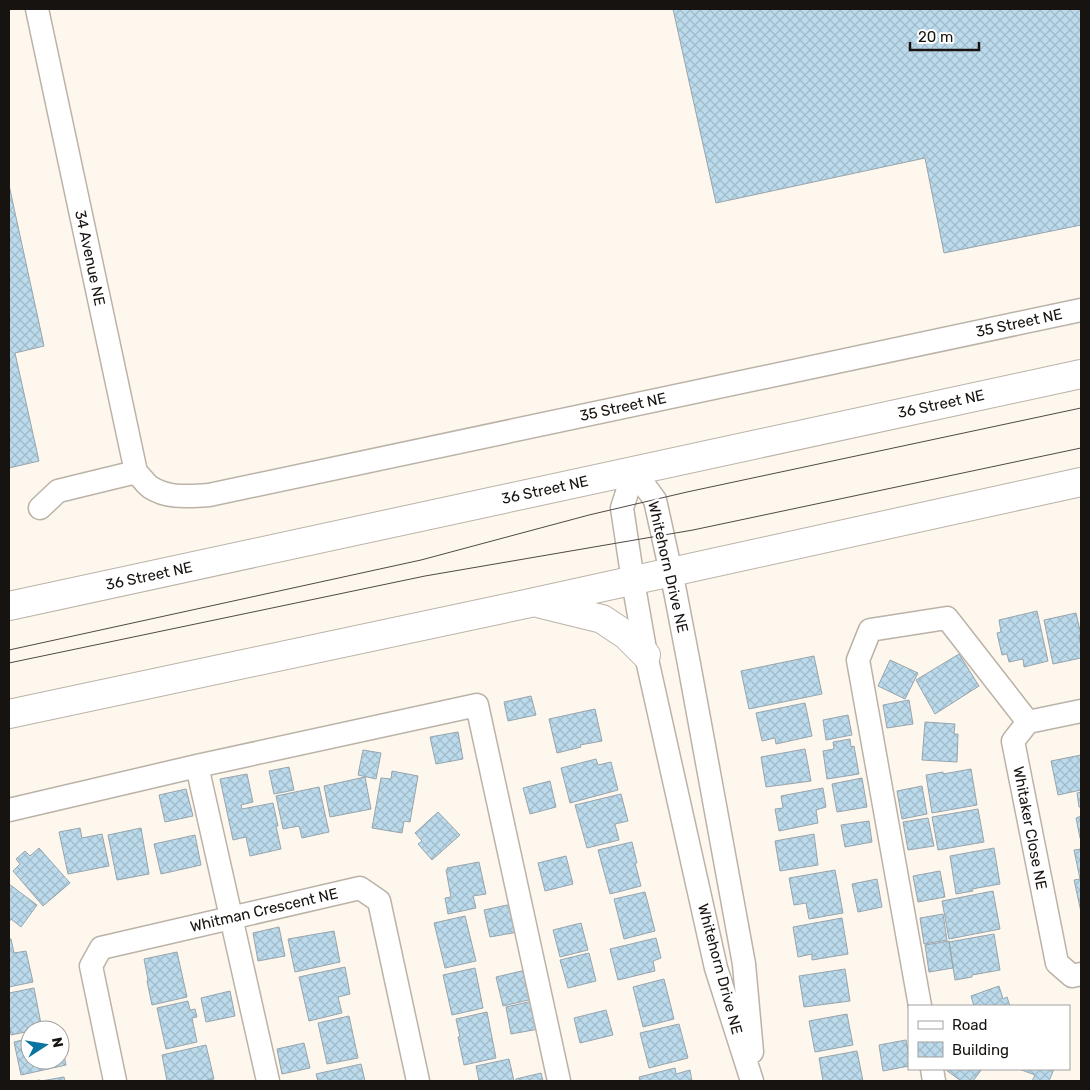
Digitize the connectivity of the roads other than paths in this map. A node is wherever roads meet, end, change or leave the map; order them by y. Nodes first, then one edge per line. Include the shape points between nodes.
1 (37, 9) edge
2 (1081, 310) edge
3 (1081, 374) edge
4 (634, 470) junction
5 (136, 472) junction
6 (1081, 482) edge
7 (40, 508) dead end
8 (671, 572) junction
9 (633, 581) junction
10 (535, 602) junction
11 (9, 606) edge
12 (646, 655) junction
13 (1081, 711) edge
14 (9, 714) edge
15 (1028, 722) junction
16 (197, 766) junction
17 (9, 810) edge
18 (232, 918) junction
19 (1081, 974) edge
20 (920, 1005) edge
21 (116, 1081) edge
22 (268, 1081) edge
23 (418, 1081) edge
24 (559, 1081) edge
25 (753, 1081) edge

1 - 5 street, 34 Avenue NE
2 - 5 street, 35 Street NE via 209,495 163,494 149,486
3 - 4 main road, 36 Street NE
4 - 8 street, Whitehorn Drive NE via 655,500
4 - 9 street, Whitehorn Drive NE via 622,508
4 - 11 main road, 36 Street NE
5 - 7 street via 58,491
6 - 8 main road
8 - 9 main road
8 - 25 street, Whitehorn Drive NE via 744,964
9 - 10 main road
9 - 12 street, Whitehorn Drive NE
10 - 12 main road via 602,619 626,635
10 - 14 main road
12 - 25 street, Whitehorn Drive NE via 716,968
13 - 15 street
15 - 19 street, Whitaker Close NE via 1013,740 1057,963 1072,976
15 - 20 street via 947,618 870,630 858,660
16 - 17 street
16 - 18 street
16 - 24 street via 477,705
18 - 21 street, Whitman Crescent NE via 101,948 91,966
18 - 22 street
18 - 23 street, Whitman Crescent NE via 360,888 379,901

